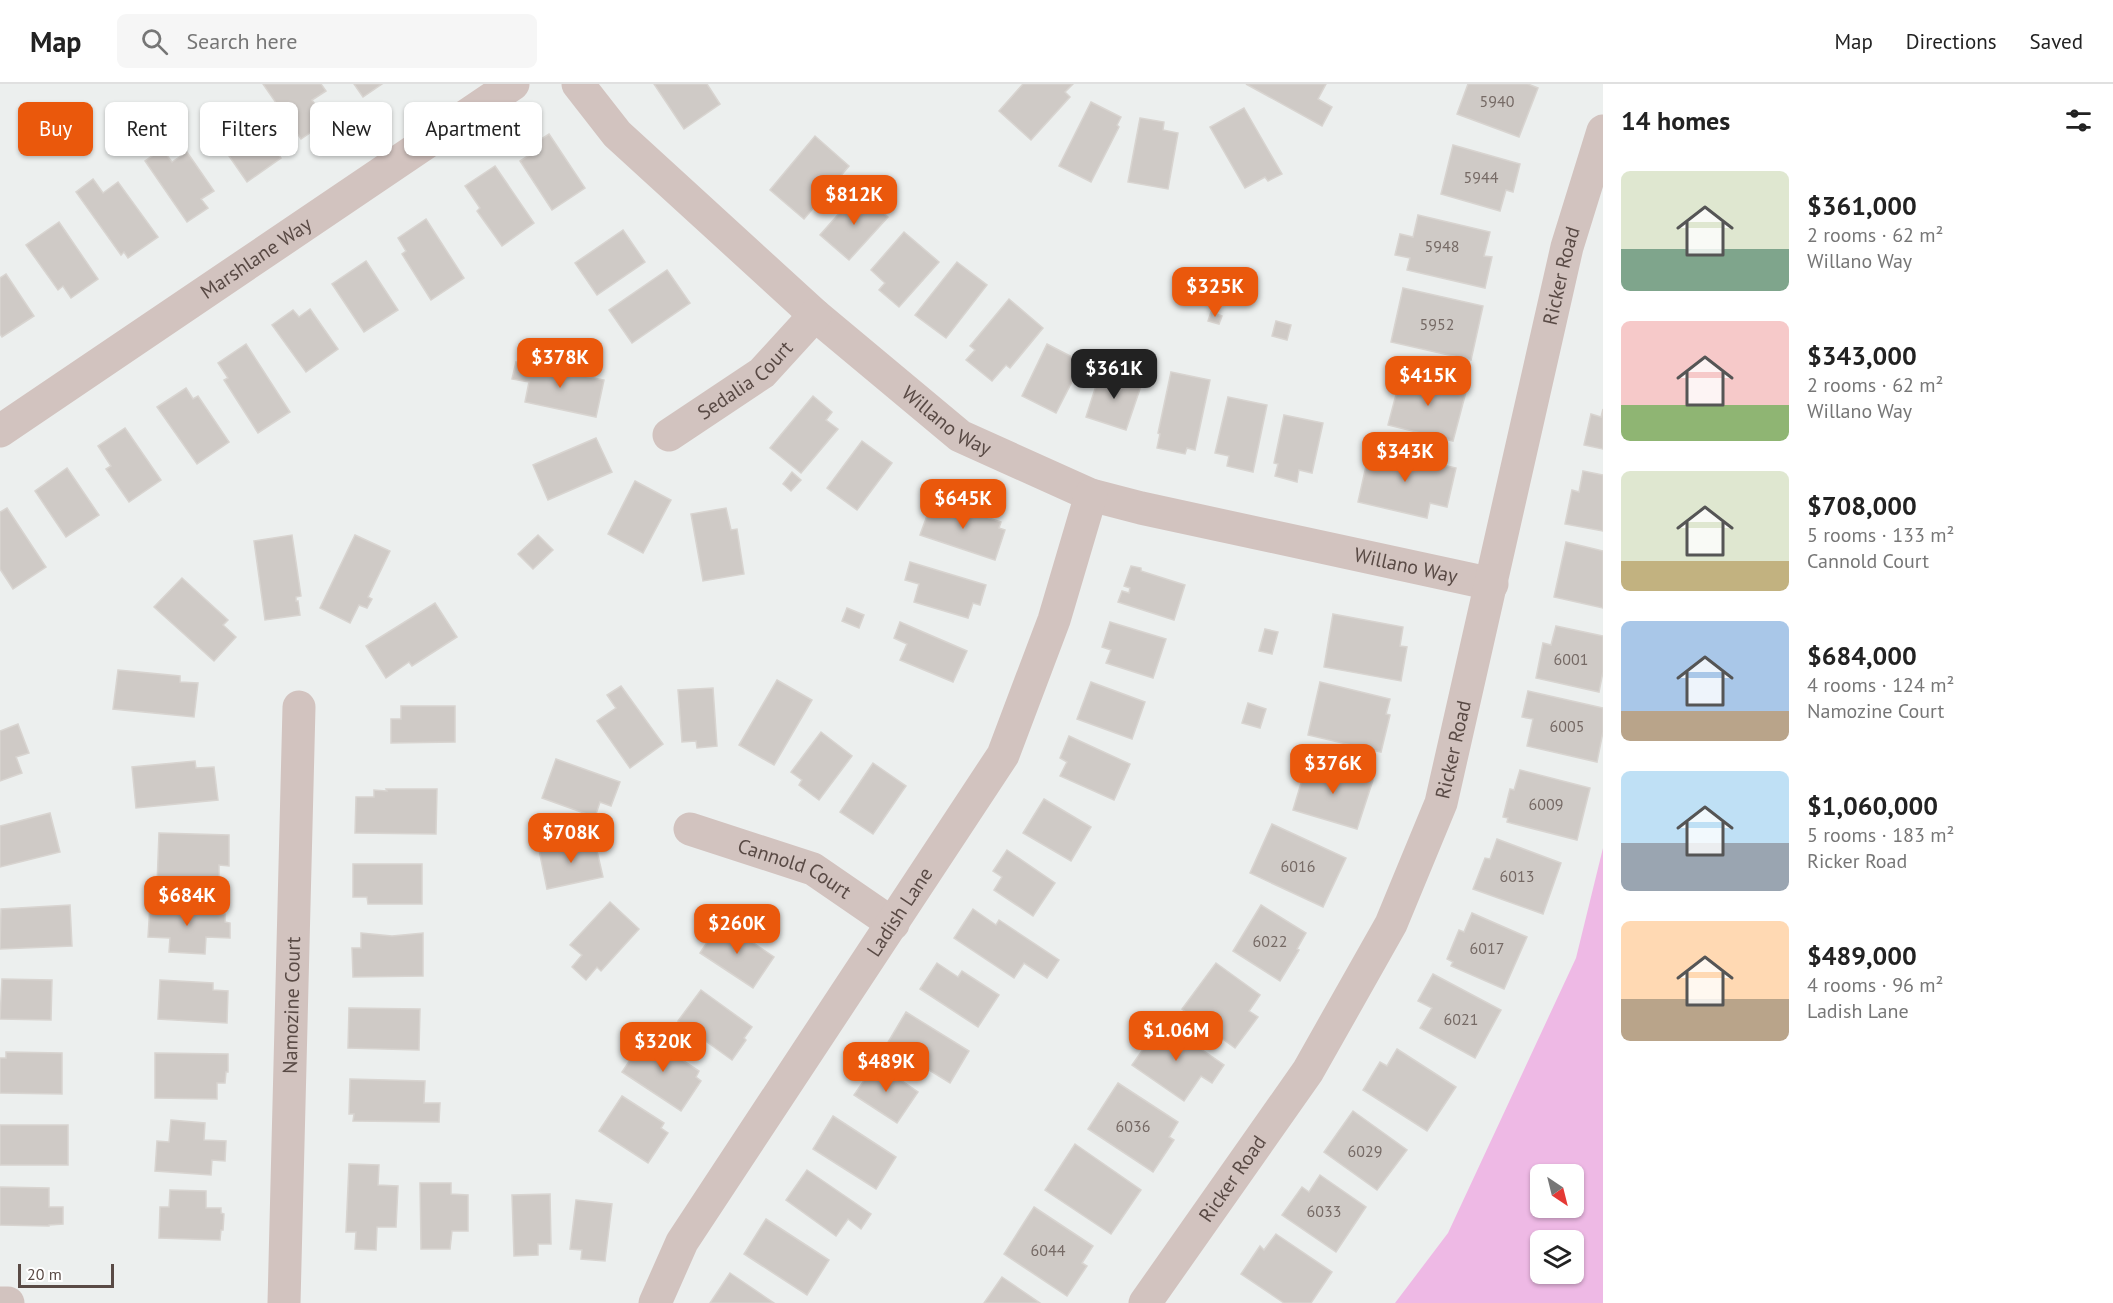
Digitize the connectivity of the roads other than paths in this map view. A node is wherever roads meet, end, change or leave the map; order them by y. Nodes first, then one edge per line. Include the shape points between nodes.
1 (513, 84) edge
2 (578, 84) edge
3 (1603, 131) edge
4 (815, 315) junction
5 (0, 432) edge
6 (669, 435) dead end
7 (1091, 495) junction
8 (1492, 584) junction
9 (299, 707) dead end
10 (690, 829) dead end
11 (893, 924) junction
12 (0, 1303) edge
13 (8, 1303) edge
14 (284, 1303) edge
15 (655, 1303) edge
16 (1145, 1303) edge

1 - 5 street, Marshlane Way
2 - 4 street, Willano Way via 617,134
3 - 8 street, Ricker Road via 1567,247
4 - 6 street, Sedalia Court via 762,373
4 - 7 street, Willano Way via 960,436
7 - 8 street, Willano Way
7 - 11 street, Ladish Lane via 1054,620 1003,755
8 - 16 street, Ricker Road via 1441,803 1391,924 1308,1071
9 - 14 street, Namozine Court
10 - 11 street, Cannold Court via 813,869
11 - 15 street, Ladish Lane via 682,1242
12 - 13 street

